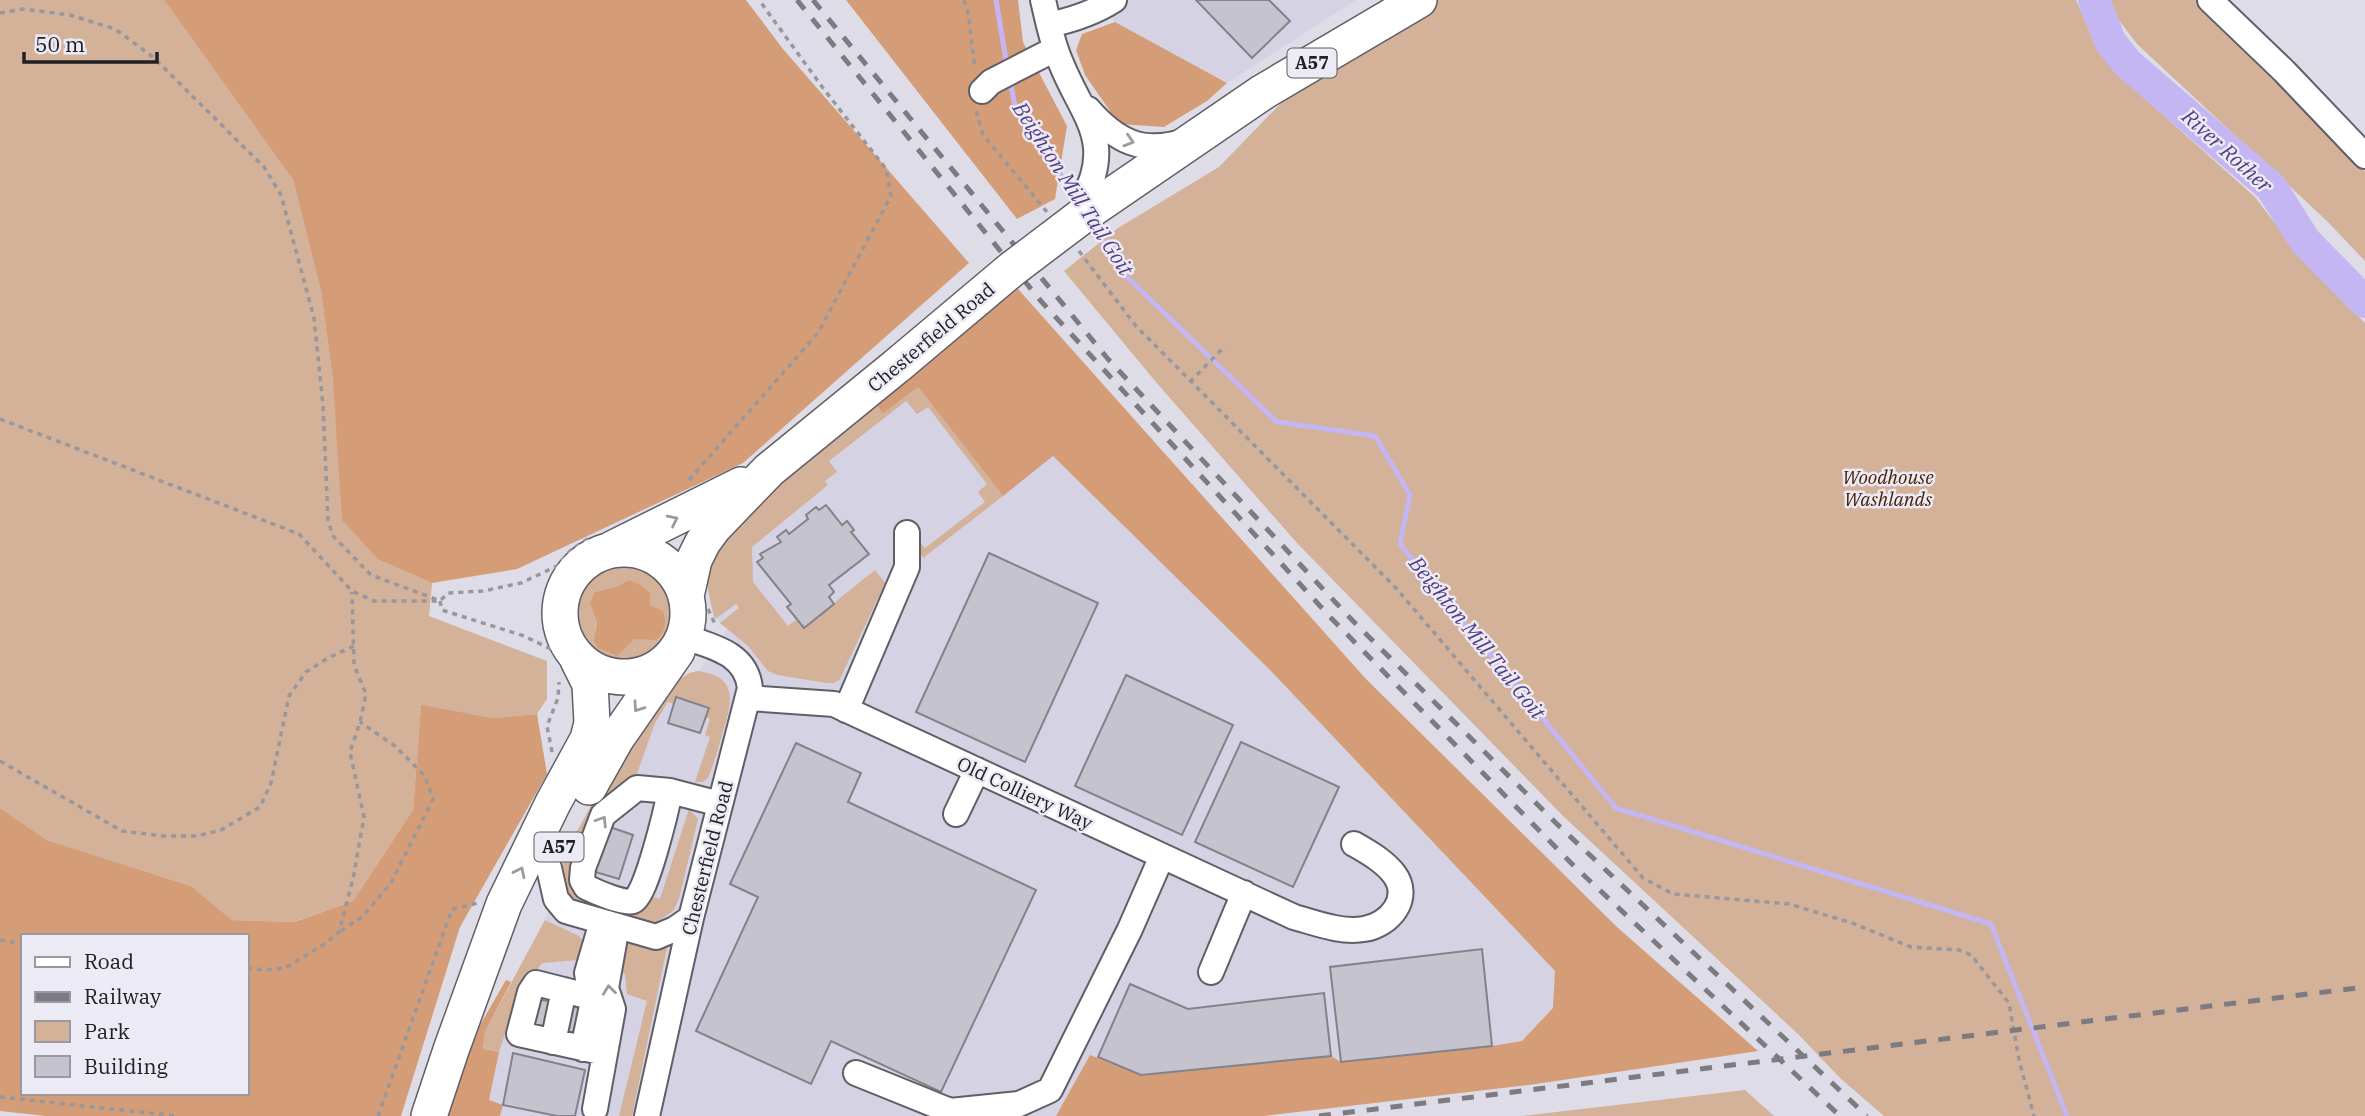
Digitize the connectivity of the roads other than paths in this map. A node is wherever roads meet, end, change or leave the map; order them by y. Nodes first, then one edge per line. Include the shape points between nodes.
1 (1042, 0) edge
2 (1114, 0) edge
3 (1419, 0) edge
4 (2210, 0) edge
5 (1052, 37) junction
6 (986, 87) road end
7 (1079, 98) junction
8 (1208, 131) junction
9 (2365, 156) edge
10 (1085, 206) junction
11 (769, 470) junction
12 (907, 533) dead end
13 (601, 543) junction
14 (686, 596) junction
15 (681, 644) junction
16 (564, 663) junction
17 (749, 698) junction
18 (846, 710) junction
19 (976, 770) junction
20 (670, 791) junction
21 (720, 804) junction
22 (956, 814) dead end
23 (1354, 844) dead end
24 (1162, 856) junction
25 (549, 868) junction
26 (1244, 893) junction
27 (691, 918) junction
28 (609, 924) junction
29 (1211, 972) dead end
30 (563, 990) junction
31 (569, 1046) junction
32 (451, 1050) junction
33 (856, 1073) dead end
34 (595, 1109) dead end
35 (429, 1116) edge
36 (647, 1116) edge

1 - 5 street
2 - 5 street via 1069,21
3 - 8 highway, A57 via 1263,92
4 - 9 street
5 - 6 street via 1032,61
5 - 7 street
7 -> 8 street via 1106,129 1131,143 1169,145
7 - 10 street via 1097,151
8 - 10 highway, A57
10 - 11 highway, Chesterfield Road / A57, bridge
13 -> 11 highway, Chesterfield Road / A57
11 - 14 highway, Chesterfield Road / A57 via 703,542
12 - 18 street via 907,567
13 - 14 highway via 643,551 665,563 680,580
13 - 16 highway, A57 via 567,582 560,604
14 - 15 highway, A57 via 688,618
15 - 16 highway via 651,671 630,677
15 - 17 street, Chesterfield Road via 727,652 742,664 749,680
15 -> 25 highway, A57 via 616,738
32 -> 16 highway, A57 via 504,904 588,739 590,684
17 - 18 street, Old Colliery Way via 834,704
17 - 21 street, Chesterfield Road
18 - 19 street, Old Colliery Way
19 - 22 street
19 - 24 street, Old Colliery Way
20 -> 20 street via 638,898 632,902 586,887 582,876 586,859 603,815 636,788
20 - 21 street
21 - 27 street, Chesterfield Road
23 - 26 street, Old Colliery Way via 1398,880 1399,902 1390,918 1373,927 1349,930 1294,917
24 - 26 street, Old Colliery Way
24 - 33 street via 1050,1090 1018,1104 950,1111
25 - 28 street via 556,899 566,911
25 - 32 highway, A57
26 - 29 street
27 - 28 street via 656,937
27 - 36 street, Chesterfield Road
28 - 30 street via 587,973
31 -> 28 street via 613,1009 606,988
30 - 31 street
30 - 31 street via 530,992 519,1034
31 - 34 street
32 - 35 highway, A57

